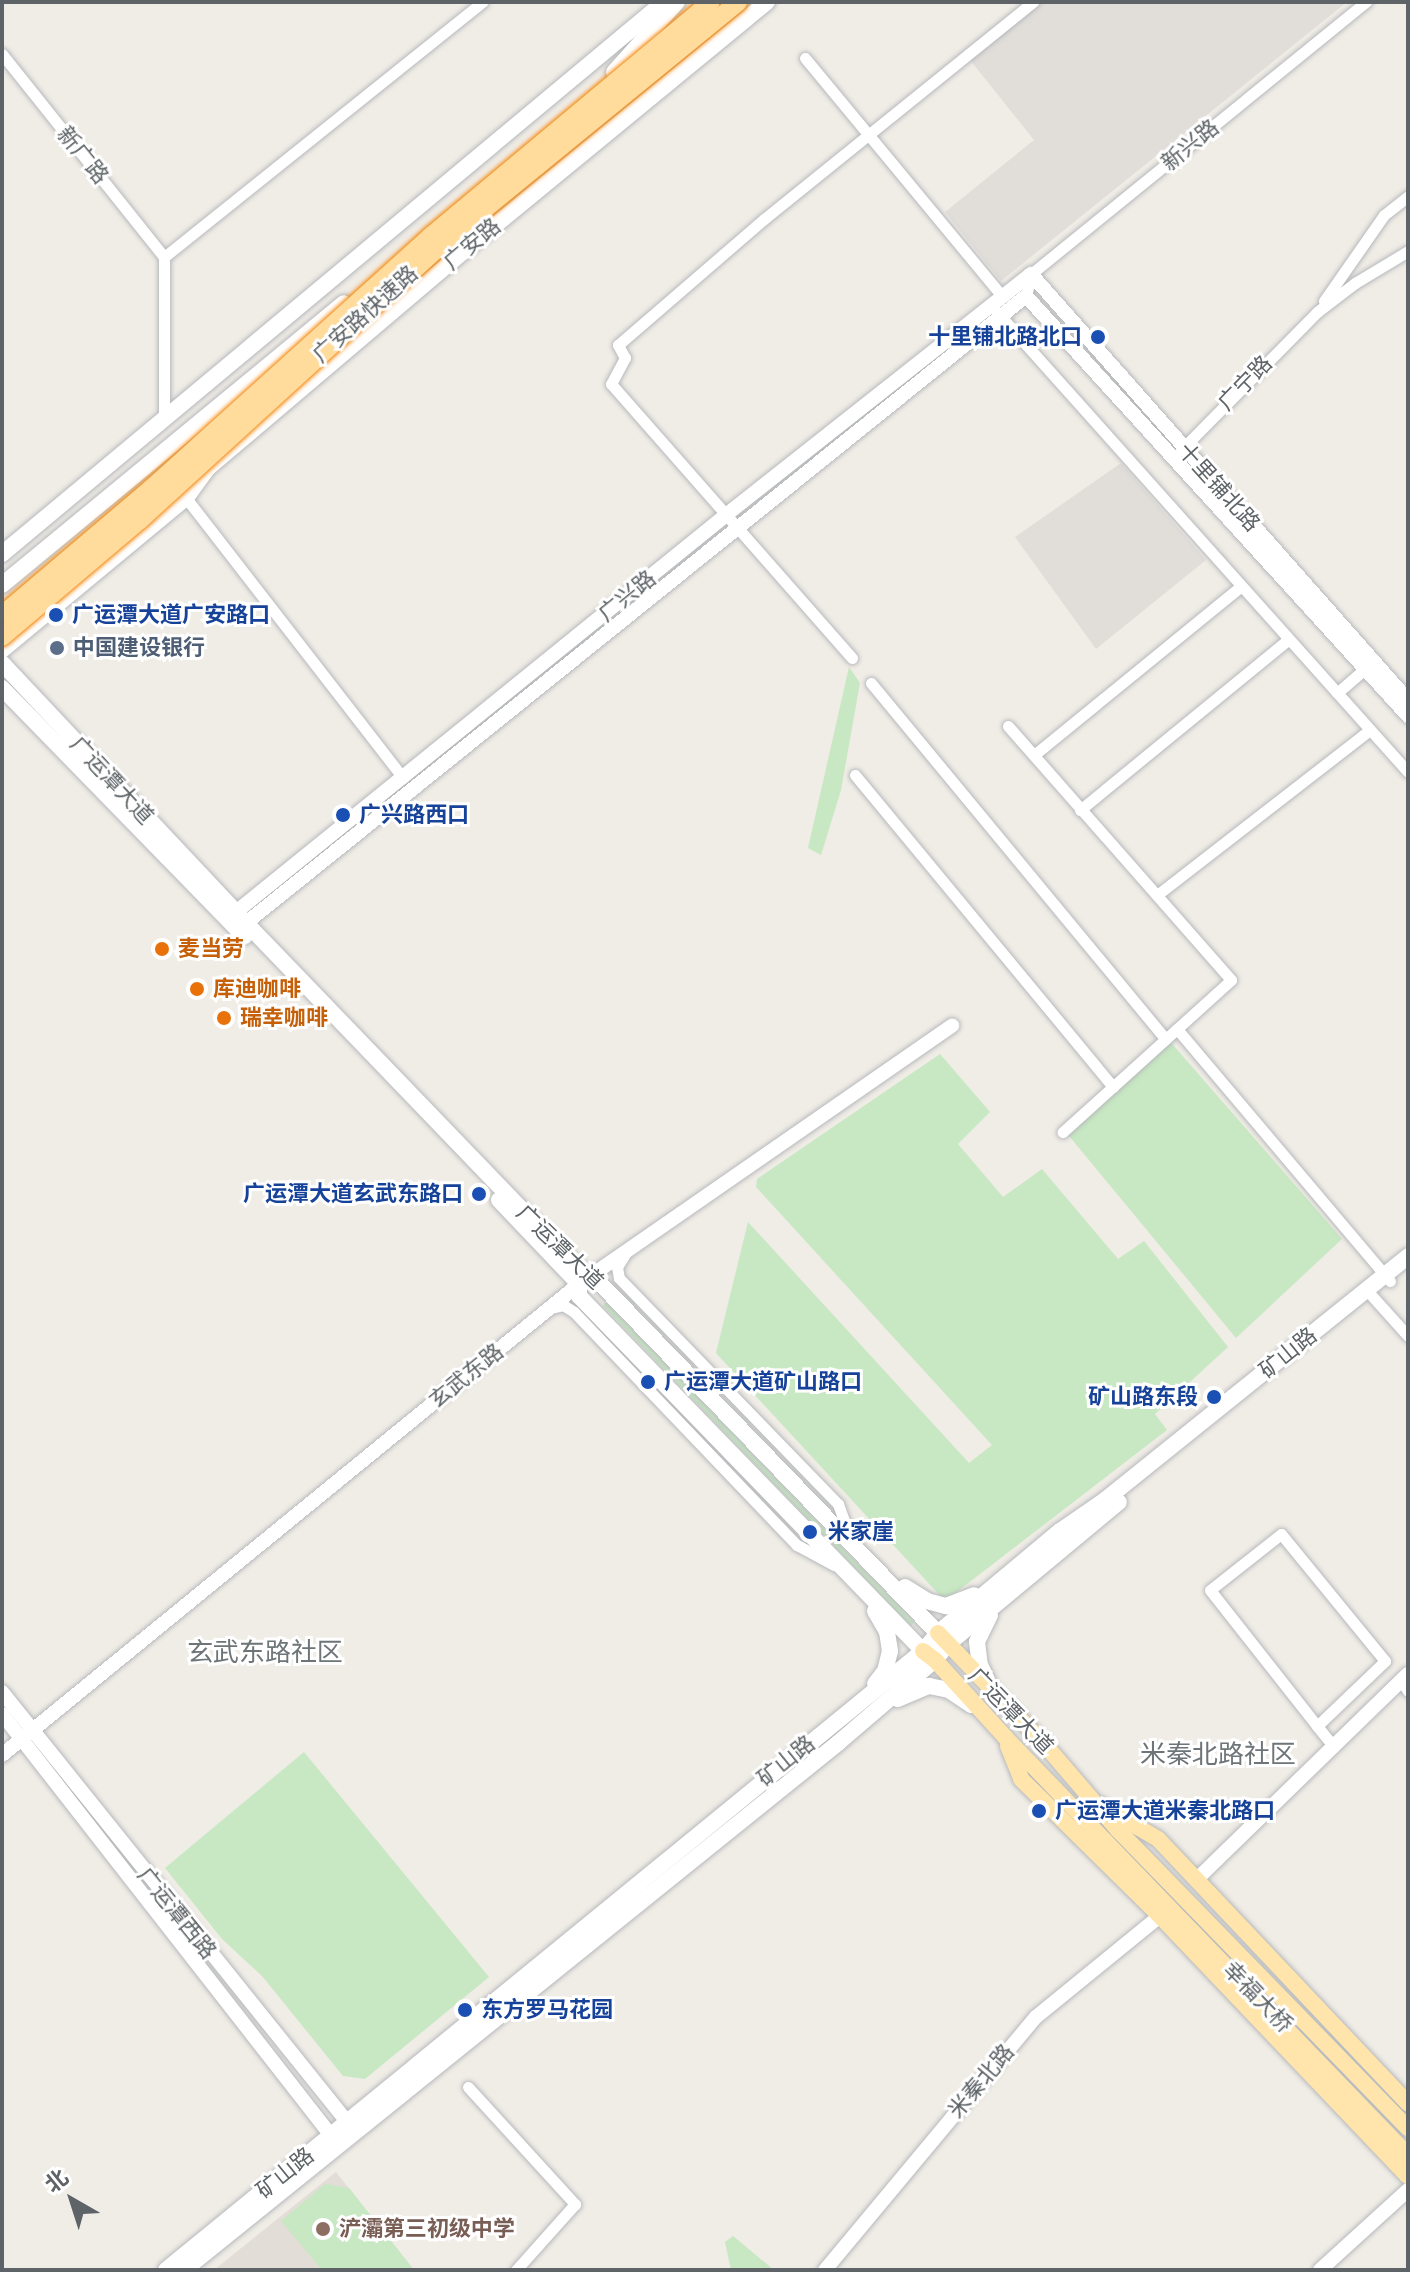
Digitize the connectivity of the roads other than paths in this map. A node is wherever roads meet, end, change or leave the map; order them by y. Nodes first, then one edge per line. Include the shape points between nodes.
1 (482, 2) edge
2 (664, 2) edge
3 (677, 2) edge
4 (711, 2) edge
5 (738, 2) edge
6 (767, 2) edge
7 (1033, 2) edge
8 (1366, 2) edge
9 (708, 50) junction
10 (2, 54) edge
11 (805, 58) dead end
12 (868, 135) junction
13 (548, 182) junction
14 (504, 188) junction
15 (1408, 196) edge
16 (1408, 251) edge
17 (164, 257) junction
18 (1031, 274) junction
19 (1026, 296) junction
20 (997, 305) junction
21 (1317, 312) junction
22 (164, 418) junction
23 (1179, 451) junction
24 (164, 454) junction
25 (115, 461) junction
26 (186, 498) junction
27 (726, 515) junction
28 (735, 528) junction
29 (2, 554) edge
30 (2, 585) edge
31 (1240, 587) junction
32 (2, 607) edge
33 (2, 615) edge
34 (2, 637) edge
35 (1288, 640) junction
36 (2, 650) edge
37 (852, 658) dead end
38 (2, 663) edge
39 (1365, 669) junction
40 (871, 683) dead end
41 (2, 688) edge
42 (1337, 693) junction
43 (1408, 700) edge
44 (1408, 716) edge
45 (1008, 726) dead end
46 (1370, 730) junction
47 (1034, 755) junction
48 (1408, 772) edge
49 (855, 775) dead end
50 (403, 778) junction
51 (1080, 810) junction
52 (1157, 895) junction
53 (235, 919) junction
54 (952, 1026) dead end
55 (1177, 1029) junction
56 (1166, 1039) junction
57 (1113, 1087) junction
58 (1063, 1132) dead end
59 (633, 1247) junction
60 (1408, 1256) edge
61 (1408, 1267) edge
62 (1388, 1278) junction
63 (585, 1280) junction
64 (1372, 1296) junction
65 (547, 1310) junction
66 (1408, 1336) edge
67 (684, 1345) junction
68 (702, 1388) junction
69 (851, 1539) junction
70 (840, 1569) junction
71 (881, 1570) junction
72 (1003, 1577) junction
73 (864, 1592) junction
74 (1003, 1598) junction
75 (943, 1639) junction
76 (929, 1656) junction
77 (1406, 1682) edge
78 (2, 1692) edge
79 (995, 1694) junction
80 (857, 1703) junction
81 (2, 1714) edge
82 (987, 1718) junction
83 (863, 1721) junction
84 (1317, 1726) junction
85 (28, 1735) junction
86 (1005, 1737) junction
87 (1334, 1747) junction
88 (2, 1755) edge
89 (1092, 1801) junction
90 (1113, 1835) junction
91 (1196, 1880) junction
92 (1160, 1916) junction
93 (468, 2087) dead end
94 (1408, 2103) edge
95 (351, 2126) junction
96 (1408, 2128) edge
97 (334, 2140) junction
98 (1408, 2155) edge
99 (1408, 2176) edge
100 (1408, 2190) edge
101 (166, 2270) edge
102 (184, 2270) edge
103 (516, 2270) edge
104 (825, 2270) edge
105 (1320, 2270) edge

1 - 17 street
2 - 22 main road
3 - 24 main road via 625,64
4 - 33 highway, 广安路快速路, bridge via 431,236 153,487
5 - 34 highway, 广安路快速路, bridge via 449,238 140,520
6 - 9 main road, 广安路
7 - 12 street
8 - 18 street, 新兴路
9 - 13 main road, 广安路
9 - 14 main road via 620,92
10 - 17 street, 新广路
11 - 12 street
12 - 20 street
12 - 27 street via 618,345 625,358 611,384
13 - 14 main road
13 - 26 main road, 广安路 via 208,468
14 - 32 main road
15 - 21 street, 广宁路 via 1384,215
16 - 21 street, 广宁路
17 - 22 street
18 - 19 street
18 - 20 street, 广兴路
18 - 23 street, 十里铺北路
19 - 20 street, 广兴路
19 - 23 street, 十里铺北路
20 - 27 street, 广兴路
20 - 28 street, 广兴路
20 - 31 street
21 - 23 street, 广宁路
22 - 25 main road
23 - 39 street, 十里铺北路
23 - 43 street, 十里铺北路
24 - 25 main road
24 - 30 main road
25 - 29 main road
26 - 36 main road, 广安路
26 - 50 street
27 - 28 street
27 - 50 street, 广兴路
28 - 37 street
28 - 53 street, 广兴路
31 - 35 street
31 - 47 street
35 - 42 street
35 - 51 street
38 - 53 main road, 广运潭大道
39 - 42 street
39 - 44 street, 十里铺北路
40 - 56 street
41 - 53 main road, 广运潭大道
42 - 46 street
45 - 47 street
46 - 48 street
46 - 52 street
47 - 51 street
49 - 57 street
50 - 53 street, 广兴路
51 - 52 street
52 - 55 street via 1231,980
53 - 63 main road, 广运潭大道
54 - 59 street, 玄武东路
55 - 56 street
55 - 62 street
56 - 57 street
57 - 58 street
59 - 63 street, 玄武东路
59 - 67 street via 619,1262 617,1274
60 - 62 main road, 矿山路
61 - 62 main road, 矿山路
62 - 64 main road, 矿山路
62 - 72 main road, 矿山路
63 - 65 street, 玄武东路
63 - 68 main road, 广运潭大道
63 - 70 main road, 广运潭大道 via 579,1296
64 - 66 street
64 - 74 main road, 矿山路
65 - 70 street via 563,1305 574,1312 797,1545
65 - 85 street, 玄武东路
67 - 68 street
67 - 69 street via 838,1504
68 - 69 main road, 广运潭大道
69 - 71 main road, 广运潭大道
70 - 73 main road, 广运潭大道
71 - 72 main road via 920,1597 946,1606 963,1602
71 - 75 main road, 广运潭大道
72 - 75 main road, 矿山路
73 - 76 main road, 广运潭大道
73 - 80 main road via 887,1632 890,1651 883,1674
74 - 75 main road, 矿山路
74 - 79 main road via 977,1642 980,1665
75 - 76 main road, 矿山路
75 - 79 main road, 广运潭大道
76 - 80 main road, 矿山路
76 - 82 main road, 广运潭大道
76 - 83 main road, 矿山路
77 - 87 street
78 - 85 street, 广运潭西路
79 - 89 main road, 广运潭大道
80 - 95 main road, 矿山路
81 - 85 street, 广运潭西路
82 - 83 main road via 949,1690 929,1686
82 - 86 main road, 广运潭大道
83 - 95 main road, 矿山路
84 - 84 street via 1210,1590 1281,1534 1385,1661
84 - 87 street
85 - 88 street, 玄武东路
85 - 95 street, 广运潭西路
85 - 97 street, 广运潭西路
86 - 90 main road, 广运潭大道
86 - 92 main road via 1021,1779
87 - 91 street
89 - 90 main road, 广运潭大道
89 - 91 main road via 1158,1839
90 - 96 main road, 幸福大桥
90 - 98 main road, 幸福大桥
91 - 94 main road
92 - 99 main road
92 - 104 street, 米秦北路 via 1036,2017
93 - 103 street via 575,2204
95 - 97 main road, 矿山路
97 - 101 main road, 矿山路
97 - 102 main road, 矿山路
100 - 105 street

